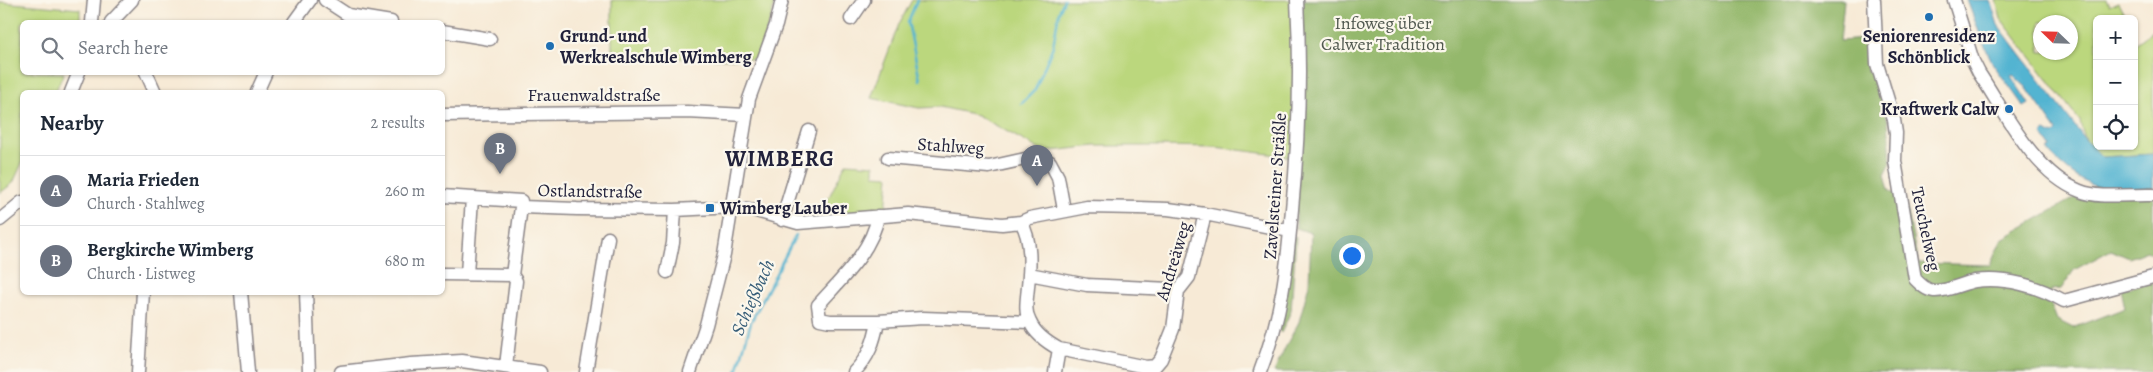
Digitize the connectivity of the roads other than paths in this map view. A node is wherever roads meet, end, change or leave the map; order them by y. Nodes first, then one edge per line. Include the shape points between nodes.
1 (94, 0) edge
2 (132, 0) edge
3 (310, 0) edge
4 (325, 0) edge
5 (782, 0) edge
6 (864, 0) edge
7 (1296, 0) edge
8 (1874, 0) edge
9 (1954, 0) edge
10 (852, 19) dead end
11 (92, 20) edge
12 (115, 20) edge
13 (295, 20) edge
14 (377, 20) edge
15 (445, 32) edge
16 (490, 39) dead end
17 (77, 75) edge
18 (147, 75) edge
19 (265, 75) edge
20 (72, 90) edge
21 (154, 90) edge
22 (258, 90) edge
23 (445, 114) edge
24 (746, 116) junction
25 (809, 131) dead end
26 (888, 158) dead end
27 (2153, 194) edge
28 (445, 196) edge
29 (472, 198) junction
30 (521, 201) dead end
31 (20, 204) edge
32 (733, 207) junction
33 (676, 210) junction
34 (1064, 210) junction
35 (1205, 214) junction
36 (878, 216) junction
37 (0, 220) edge
38 (782, 220) junction
39 (1021, 222) junction
40 (1290, 231) junction
41 (608, 238) dead end
42 (667, 272) dead end
43 (445, 274) edge
44 (467, 274) junction
45 (512, 274) junction
46 (1029, 274) junction
47 (2153, 277) edge
48 (1178, 291) junction
49 (143, 295) edge
50 (241, 295) edge
51 (306, 295) edge
52 (878, 321) junction
53 (1029, 322) junction
54 (1058, 349) junction
55 (506, 366) junction
56 (462, 367) edge
57 (411, 368) edge
58 (361, 371) edge
59 (138, 372) edge
60 (248, 372) edge
61 (309, 372) edge
62 (341, 372) edge
63 (540, 372) edge
64 (586, 372) edge
65 (690, 372) edge
66 (854, 372) edge
67 (1055, 372) edge
68 (1260, 372) edge

1 - 11 street
2 - 12 street
3 - 13 street
4 - 14 street via 348,16
5 - 24 street
6 - 10 street
7 - 40 street, Zavelsteiner Sträßle via 1300,56 1299,138
8 - 47 street, Teuchelweg via 1877,64 1894,120 1895,161 1915,279 1923,287 1935,291 1976,281 2012,282 2051,293 2064,301
9 - 27 street via 1979,73 2044,168 2080,192
15 - 16 street
17 - 20 street
18 - 21 street
19 - 22 street
23 - 24 street, Frauenwaldstraße via 668,112
24 - 32 street
25 - 38 street
26 - 34 street, Stahlweg via 981,167 1025,159 1050,162 1058,177
28 - 29 street
29 - 30 street
29 - 44 street
31 - 37 street
32 - 33 street, Ostlandstraße
32 - 38 street, Ostlandstraße
32 - 65 street via 706,325
33 - 42 street via 674,243
33 - 45 street, Ostlandstraße via 521,207
34 - 35 street, Ostlandstraße via 1087,206
34 - 39 street, Ostlandstraße
35 - 40 street, Ostlandstraße
35 - 48 street, Andreäweg via 1189,277
36 - 38 street, Ostlandstraße via 798,223
36 - 39 street, Ostlandstraße via 908,214 988,223
36 - 52 street via 876,228 853,266 818,305 820,319
39 - 46 street via 1026,230
40 - 68 street, Zavelsteiner Sträßle via 1278,321
41 - 64 street
43 - 44 street
44 - 45 street
45 - 55 street via 516,281
46 - 48 street via 1087,286
46 - 53 street via 1026,310
48 - 54 street, Andreäweg via 1173,329 1155,366 1146,367
49 - 59 street
50 - 60 street
51 - 61 street
52 - 53 street via 923,318
52 - 66 street via 875,340 865,361
53 - 54 street
54 - 67 street
55 - 56 street
55 - 63 street
56 - 57 street
57 - 58 street
58 - 62 street

